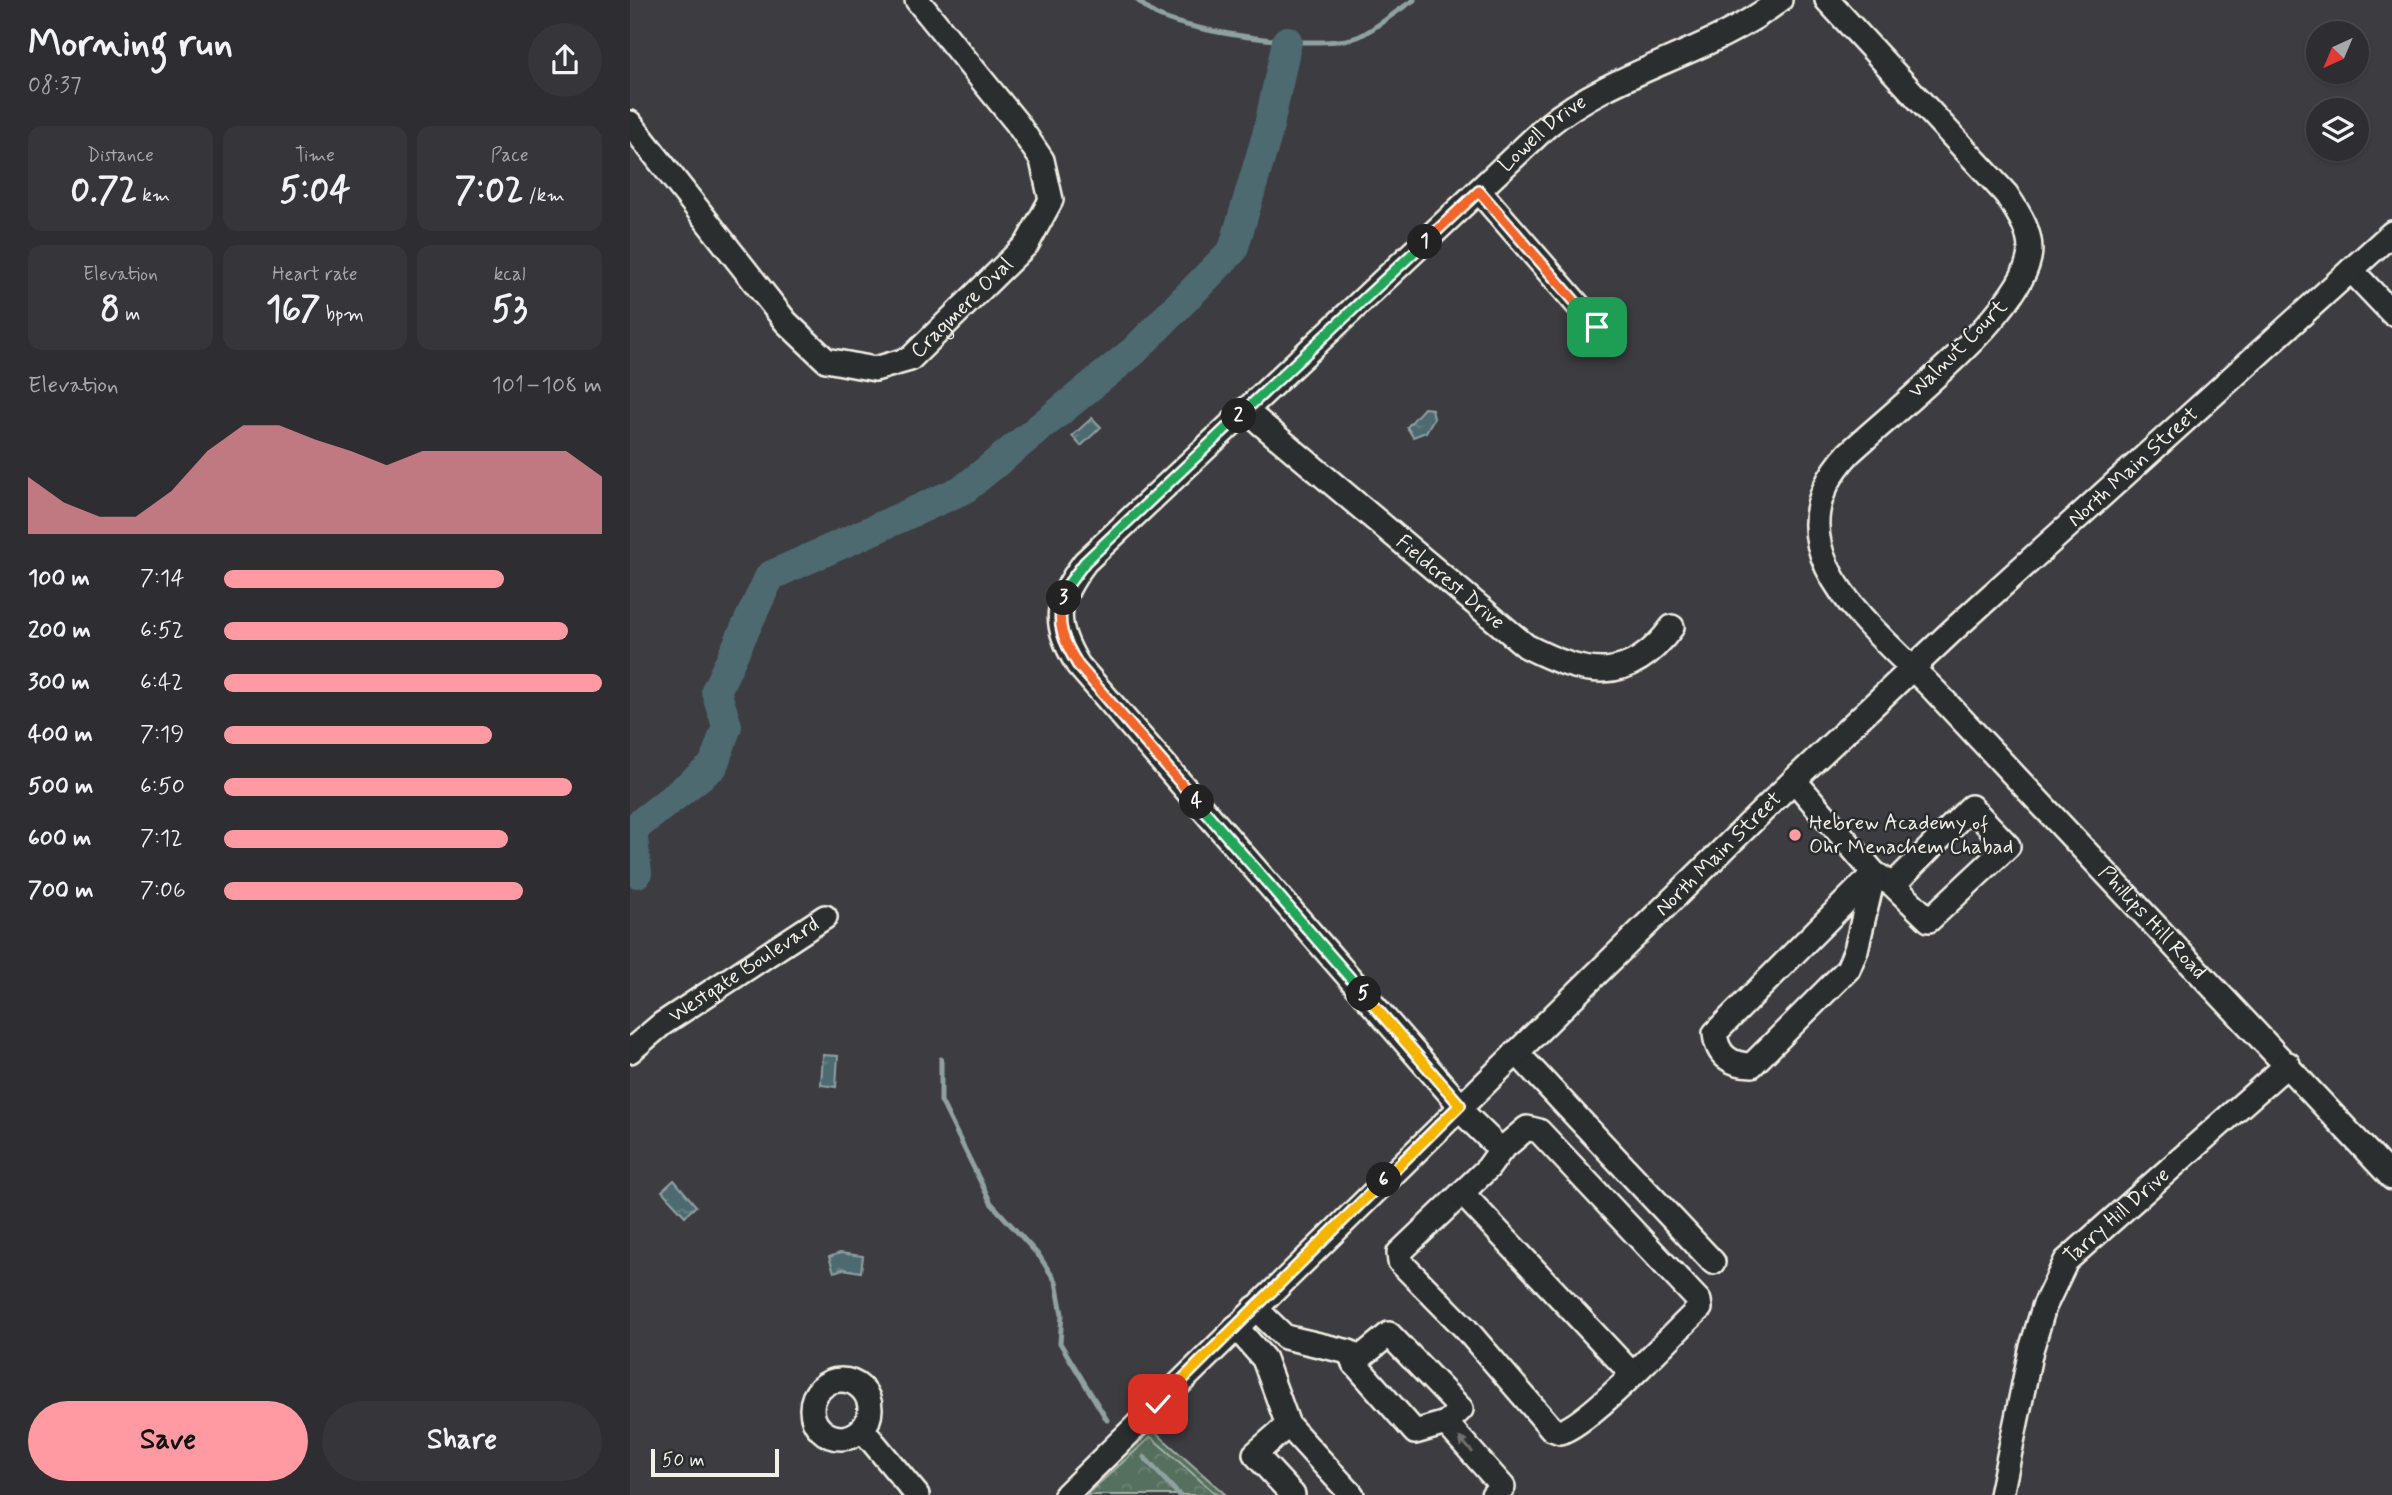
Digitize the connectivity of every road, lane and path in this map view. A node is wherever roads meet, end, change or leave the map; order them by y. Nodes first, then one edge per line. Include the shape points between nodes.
1 (917, 0) edge
2 (1827, 0) edge
3 (1775, 1) edge
4 (630, 123) edge
5 (1479, 191) junction
6 (2392, 233) edge
7 (2351, 270) junction
8 (2392, 313) edge
9 (1597, 327) dead end
10 (1245, 410) junction
11 (1672, 627) dead end
12 (1912, 669) junction
13 (1794, 780) junction
14 (1884, 879) junction
15 (825, 918) dead end
16 (1826, 921) junction
17 (1857, 950) junction
18 (630, 1051) edge
19 (1516, 1052) junction
20 (2288, 1064) junction
21 (1459, 1106) junction
22 (1501, 1150) junction
23 (2392, 1178) edge
24 (1462, 1193) junction
25 (1713, 1262) dead end
26 (1255, 1308) junction
27 (1236, 1327) junction
28 (1354, 1363) junction
29 (1632, 1374) junction
30 (1446, 1423) junction
31 (1288, 1425) junction
32 (862, 1429) dead end
33 (917, 1495) edge
34 (1066, 1495) edge
35 (1293, 1495) edge
36 (1352, 1495) edge
37 (1493, 1495) edge
38 (2001, 1495) edge

1 - 4 street, Cragmere Oval via 1042,160 1051,200 1027,244 910,359 875,369 826,360 786,322
2 - 12 street, Walnut Court via 2006,194 2025,224 2029,257 2017,288 1997,316 1848,454 1820,499 1817,540 1831,577 1888,648
3 - 5 street, Lowell Drive via 1753,20 1716,40 1573,105
5 - 9 street
5 - 10 street, Lowell Drive
6 - 7 street, North Main Street
7 - 8 street
7 - 12 street, North Main Street
10 - 11 street, Fieldcrest Drive via 1526,646 1554,660 1586,668 1619,669 1657,648
10 - 21 street, Lowell Drive via 1085,562 1067,586 1059,613 1063,640 1078,665
12 - 13 street, North Main Street
12 - 20 street, Phillips Hill Road
13 - 14 street
13 - 19 street, North Main Street
14 - 14 street via 1971,807 2007,846 1929,920
14 - 16 street
14 - 17 street
15 - 18 street, Westgate Boulevard via 662,1024
16 - 17 street
16 - 17 street via 1715,1033 1725,1059 1752,1065 1848,969
19 - 21 street, North Main Street
19 - 25 street
20 - 23 street, Phillips Hill Road
20 - 38 street, Tarry Hill Drive via 2066,1261 2044,1307 2031,1350
21 - 22 street, Lowell Drive
21 - 26 street, North Main Street
22 - 24 street
22 - 29 street via 1527,1128 1539,1131 1699,1301 1700,1308
24 - 29 street
24 - 29 street via 1399,1253 1400,1262 1465,1328 1552,1429 1572,1429
26 - 27 street, North Main Street
26 - 28 street via 1285,1337 1349,1352
27 - 31 street via 1264,1359
27 - 34 street, North Main Street
28 - 30 street via 1415,1432
28 - 30 street via 1389,1334 1461,1409
37 -> 30 street via 1503,1487
31 - 35 street via 1255,1454
31 - 36 street
32 - 33 street

